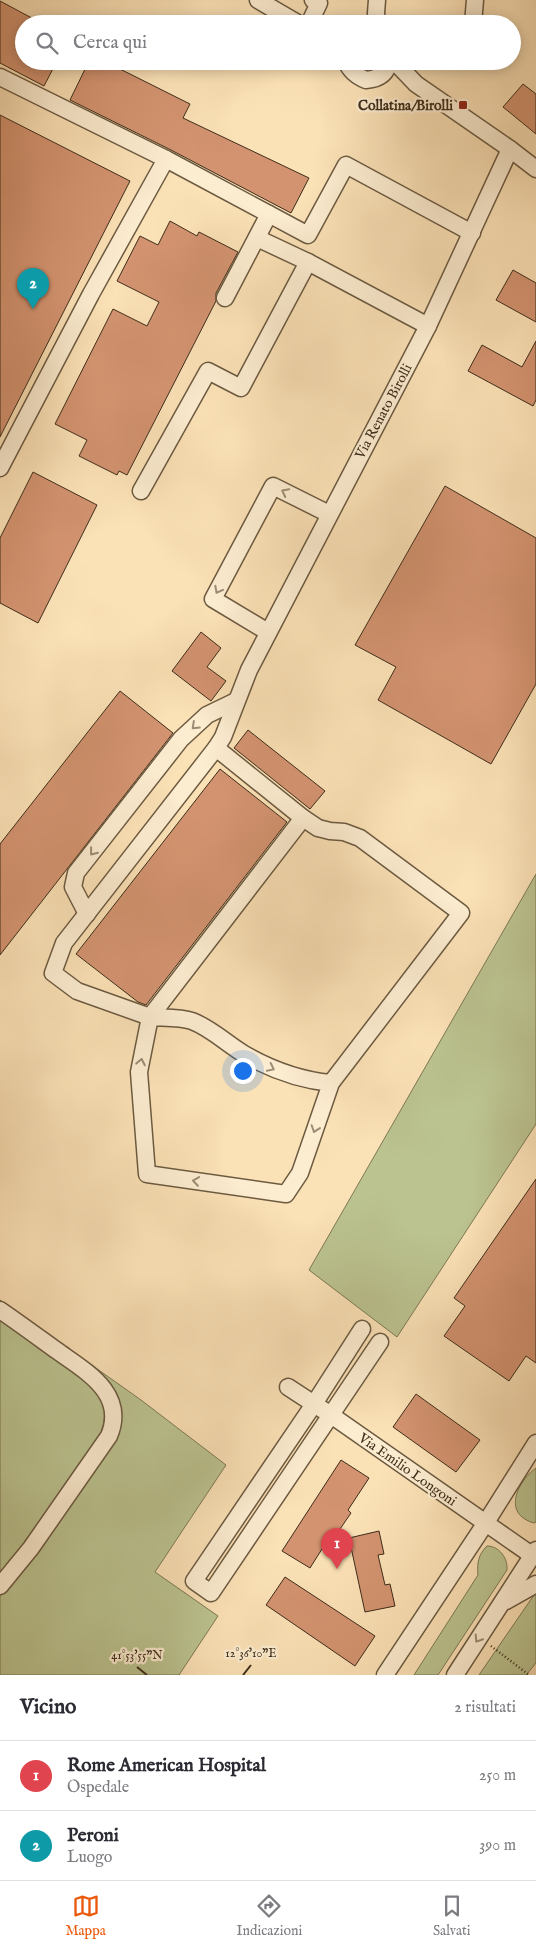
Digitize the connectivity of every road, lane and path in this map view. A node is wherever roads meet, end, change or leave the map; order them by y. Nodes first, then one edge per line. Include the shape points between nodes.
1 (258, 0) edge
2 (313, 0) edge
3 (475, 0) edge
4 (284, 15) edge
5 (313, 15) edge
6 (474, 15) edge
7 (350, 70) edge
8 (383, 70) edge
9 (390, 70) edge
10 (403, 70) edge
11 (0, 77) edge
12 (416, 84) junction
13 (510, 149) junction
14 (166, 158) junction
15 (536, 170) edge
16 (269, 214) junction
17 (472, 233) junction
18 (257, 238) junction
19 (308, 262) junction
20 (225, 298) dead end
21 (428, 326) junction
22 (0, 468) edge
23 (141, 491) dead end
24 (329, 514) junction
25 (268, 632) junction
26 (236, 701) junction
27 (216, 748) junction
28 (303, 818) junction
29 (87, 914) junction
30 (150, 1017) junction
31 (331, 1083) junction
32 (0, 1310) edge
33 (362, 1329) dead end
34 (380, 1342) dead end
35 (288, 1387) dead end
36 (314, 1404) junction
37 (331, 1415) junction
38 (536, 1443) edge
39 (486, 1524) junction
40 (534, 1553) edge
41 (536, 1584) edge
42 (0, 1586) edge
43 (502, 1603) junction
44 (479, 1638) junction
45 (385, 1675) edge
46 (455, 1675) edge
47 (529, 1675) edge

1 - 4 street
2 - 5 street via 319,3
3 - 6 street
7 - 8 street via 366,80
9 - 12 street
10 - 12 street
11 - 14 street
12 - 13 street
13 - 15 street
13 - 17 street, Via Renato Birolli
14 - 16 street
14 - 22 street
16 - 17 street via 308,235 346,165
16 - 18 street
17 - 21 street, Via Renato Birolli
18 - 19 street
18 - 20 street
19 - 21 street
19 - 23 street via 241,388 208,371
21 - 24 street, Via Renato Birolli
24 - 25 street, Via Renato Birolli
24 -> 25 street via 273,486 213,599
25 - 26 street, Via Renato Birolli
26 - 27 street, Via Renato Birolli via 223,738
26 -> 29 street via 207,715 181,739 76,873 73,887
27 - 28 street
27 - 29 street, Via Renato Birolli
28 - 30 street
28 - 31 street via 318,828 360,838 461,913
29 - 30 street, Via Renato Birolli via 64,943 53,973 77,991
30 -> 31 street via 191,1020 276,1071
31 -> 30 street via 300,1173 286,1194 147,1174 139,1072
32 - 42 street via 94,1377 106,1392 114,1414 109,1436 31,1548
33 - 36 street
34 - 37 street
35 - 36 street, Via Emilio Longoni
36 - 37 street, Via Emilio Longoni
36 - 37 street via 194,1581 211,1593
37 - 39 street, Via Emilio Longoni
38 - 39 street
39 - 40 street, Via Emilio Longoni
39 - 45 street
40 - 43 street, Via Emilio Longoni
41 - 43 street
43 - 44 street, Via Emilio Longoni
44 -> 46 street, Via Emilio Longoni
44 - 47 path

